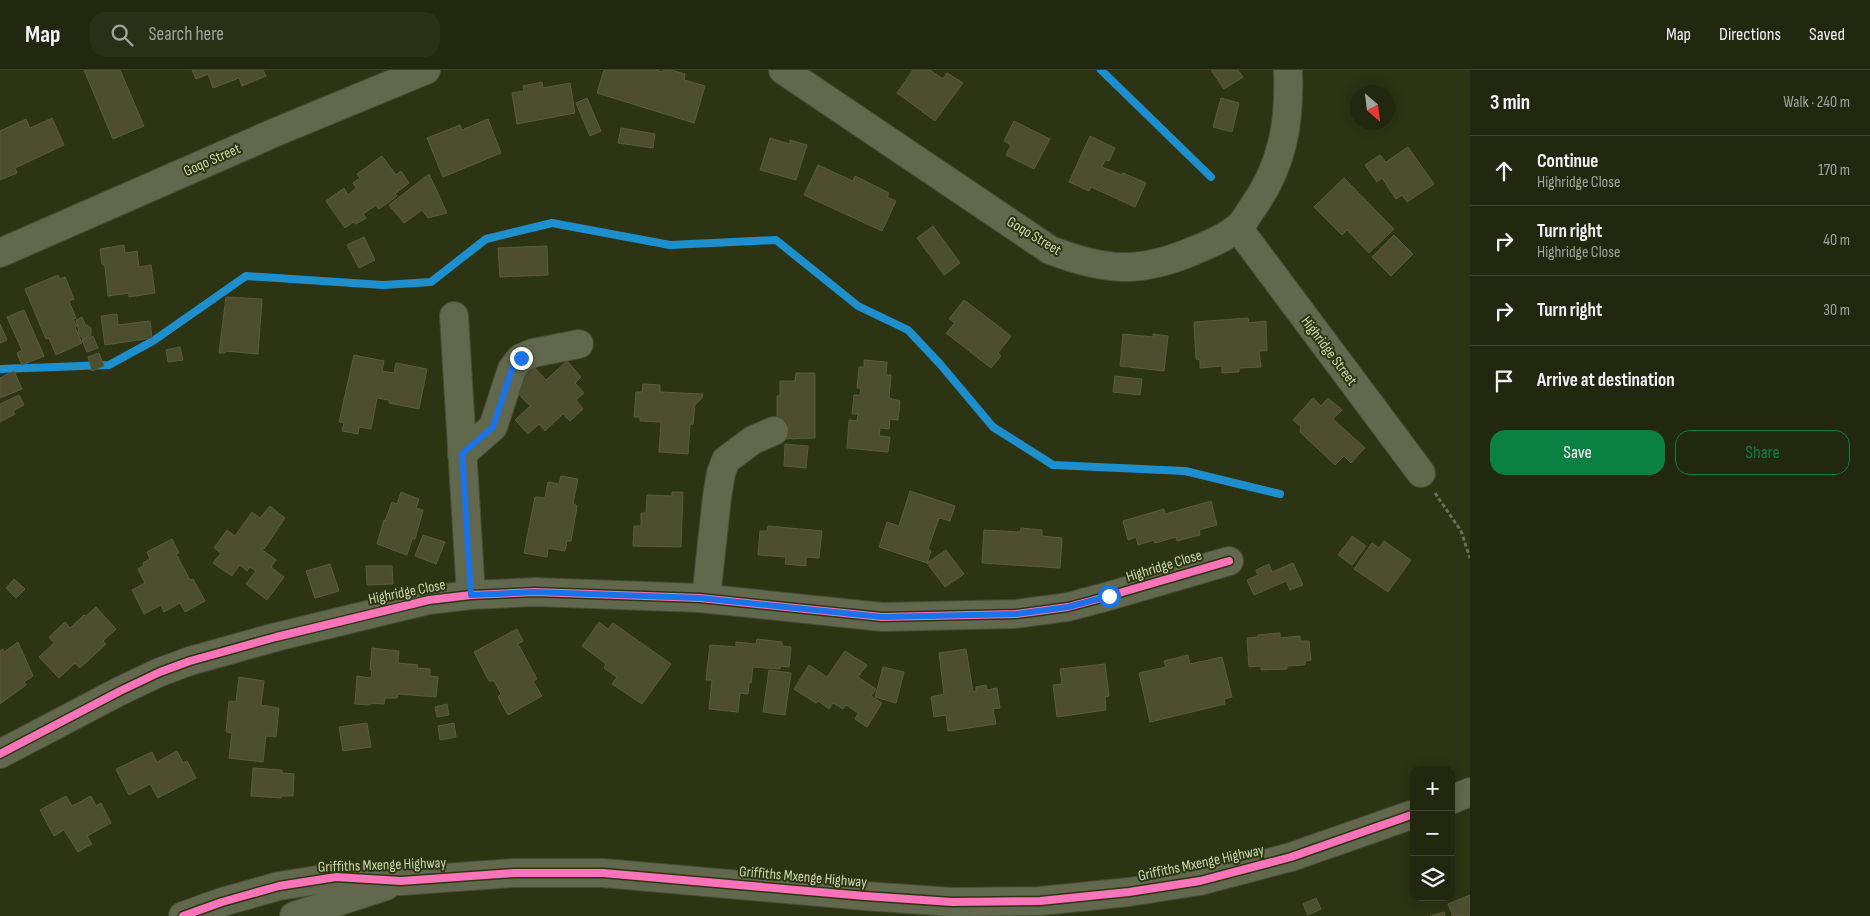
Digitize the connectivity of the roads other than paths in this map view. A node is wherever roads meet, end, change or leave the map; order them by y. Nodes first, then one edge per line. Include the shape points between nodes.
1 (426, 70) edge
2 (784, 70) edge
3 (1288, 70) edge
4 (1238, 228) junction
5 (0, 253) edge
6 (454, 316) dead end
7 (579, 344) dead end
8 (774, 431) dead end
9 (462, 454) junction
10 (1421, 474) road end
11 (1229, 561) dead end
12 (471, 595) junction
13 (706, 598) junction
14 (0, 754) edge
15 (1470, 792) edge
16 (1455, 798) edge
17 (1410, 815) edge
18 (402, 881) junction
19 (183, 916) edge
20 (294, 916) edge

1 - 5 street, Goqo Street
2 - 4 street, Goqo Street via 1050,250 1077,260 1102,266 1139,268 1174,260
3 - 4 street, Goqo Street via 1287,126 1277,164 1258,200
4 - 10 street, Highridge Street
6 - 9 street
7 - 9 street via 534,352 521,358 512,369 493,427
8 - 13 street via 738,450 723,467
9 - 12 street
11 - 13 street, Highridge Close via 1068,607 1016,614 882,617
12 - 13 street, Highridge Close via 535,592
12 - 14 street, Highridge Close via 382,610 190,661 120,691
15 - 16 street
17 - 18 street, Griffiths Mxenge Highway via 1291,857 1200,881 1040,901 952,902 603,873 514,873
18 - 19 street, Griffiths Mxenge Highway via 336,877 279,886
18 - 20 street, Griffiths Mxenge Highway

